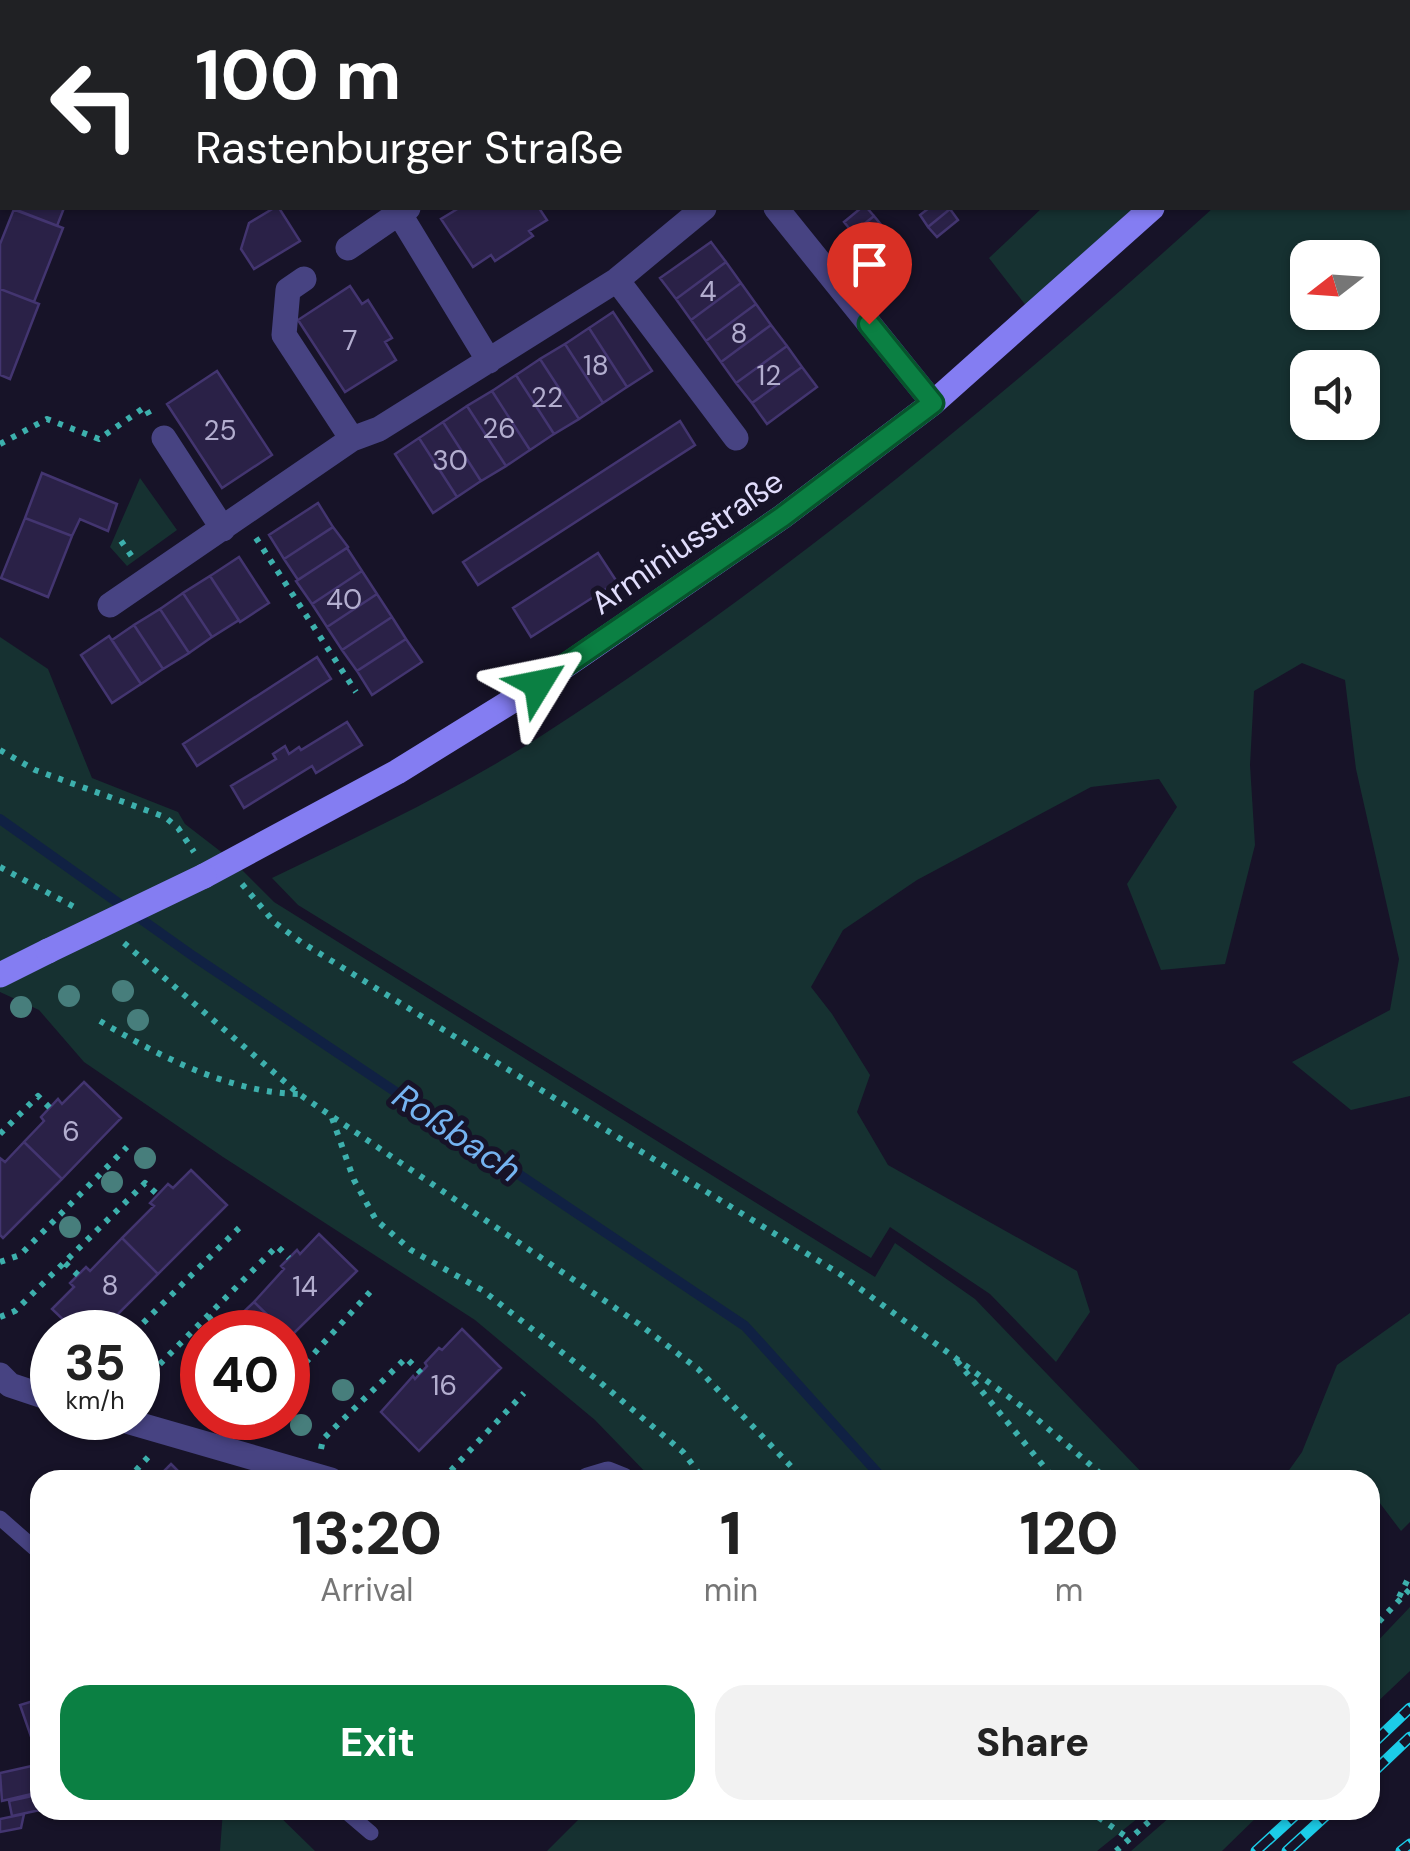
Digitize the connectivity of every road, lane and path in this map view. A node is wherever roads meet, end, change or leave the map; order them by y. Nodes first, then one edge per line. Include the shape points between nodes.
1 (404, 210) edge
2 (702, 210) edge
3 (778, 210) edge
4 (1150, 210) edge
5 (348, 248) dead end
6 (304, 279) dead end
7 (616, 280) junction
8 (489, 361) junction
9 (933, 403) junction
10 (164, 438) joint
11 (736, 438) dead end
12 (352, 439) junction
13 (0, 444) edge
14 (232, 522) junction
15 (110, 605) dead end
16 (356, 692) dead end
17 (0, 750) edge
18 (0, 867) edge
19 (206, 875) junction
20 (242, 884) dead end
21 (82, 912) dead end
22 (113, 935) dead end
23 (0, 974) edge
24 (100, 1021) dead end
25 (299, 1094) junction
26 (50, 1108) dead end
27 (332, 1117) junction
28 (0, 1134) edge
29 (127, 1147) dead end
30 (158, 1195) dead end
31 (238, 1228) dead end
32 (289, 1258) dead end
33 (0, 1262) edge
34 (65, 1263) junction
35 (78, 1276) dead end
36 (370, 1292) dead end
37 (156, 1310) edge
38 (214, 1310) edge
39 (0, 1317) edge
40 (180, 1344) edge
41 (950, 1352) junction
42 (310, 1358) edge
43 (160, 1363) edge
44 (421, 1372) dead end
45 (0, 1375) edge
46 (30, 1391) edge
47 (524, 1393) dead end
48 (160, 1431) edge
49 (298, 1470) edge
50 (322, 1470) edge
51 (451, 1470) edge
52 (696, 1470) edge
53 (794, 1470) edge
54 (1047, 1470) edge
55 (1096, 1470) edge
56 (0, 1518) edge
57 (30, 1545) edge
58 (1410, 1574) edge
59 (1410, 1589) edge
60 (1394, 1606) junction
61 (1380, 1621) edge
62 (356, 1820) edge
63 (1102, 1820) edge
64 (1150, 1820) edge
65 (371, 1833) dead end
66 (1128, 1838) junction
67 (1116, 1851) edge

1 - 5 street
1 - 8 street
2 - 7 street
3 - 9 street
4 - 9 street, Arminiusstraße
6 - 12 street via 288,290 284,335
7 - 8 street
7 - 11 street
8 - 12 street
9 - 19 street, Arminiusstraße via 782,517 538,684 397,772
10 - 13 path via 145,407 99,438 47,419
10 - 14 street
12 - 14 street
14 - 15 street
14 - 16 path
17 - 19 path via 36,770 166,817
18 - 21 path
19 - 23 street, Arminiusstraße, bridge
20 - 41 path via 301,942 840,1274
22 - 25 path
24 - 25 path via 156,1055 266,1093
25 - 27 path
26 - 28 path via 38,1096
27 - 52 path via 376,1220 596,1378
27 - 53 path via 698,1369
29 - 33 path via 20,1255
30 - 34 path via 145,1183
31 - 37 path
32 - 38 path via 277,1246
34 - 35 path
34 - 39 path via 16,1312
36 - 42 path
40 - 43 path
41 - 54 path
41 - 55 path
44 - 50 path via 406,1358 324,1439
45 - 46 street
47 - 51 path
48 - 49 street
56 - 57 lane
58 - 60 path
59 - 60 path
60 - 61 path
62 - 65 lane
63 - 66 path
64 - 66 path
66 - 67 path

